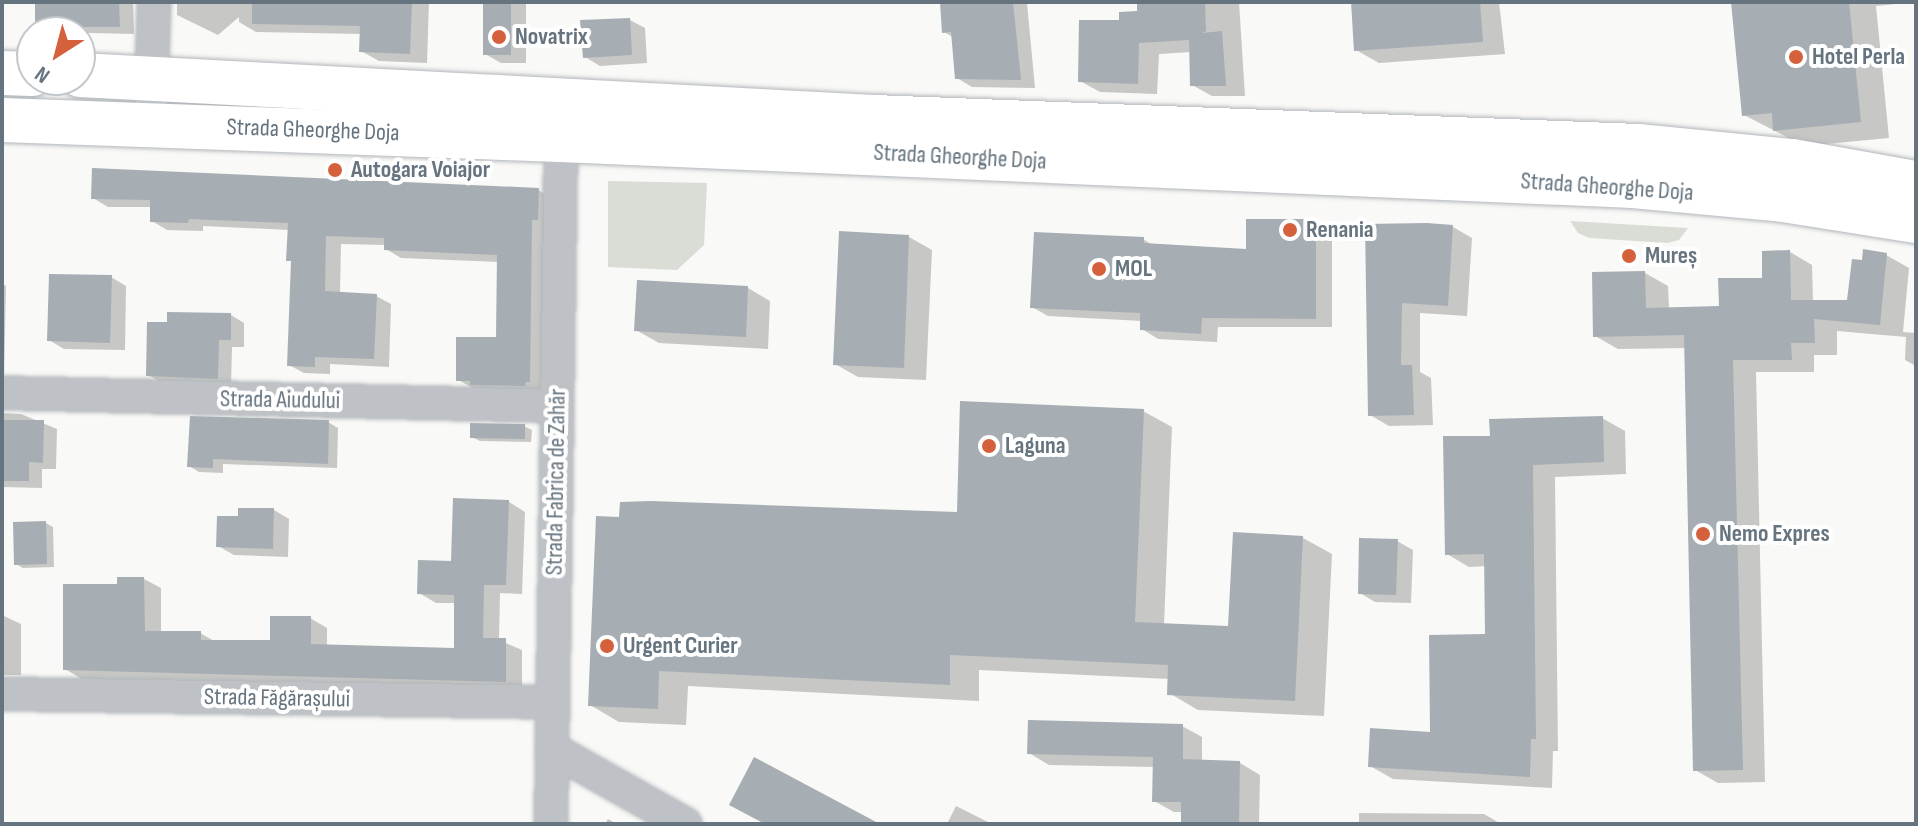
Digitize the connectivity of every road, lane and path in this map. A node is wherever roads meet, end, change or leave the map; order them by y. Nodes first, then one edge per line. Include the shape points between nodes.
1 (154, 2) edge
2 (96, 76) edge
3 (152, 78) junction
4 (2, 120) edge
5 (150, 124) junction
6 (561, 140) junction
7 (1916, 183) edge
8 (1916, 221) edge
9 (2, 393) edge
10 (557, 406) junction
11 (2, 694) edge
12 (553, 702) junction
13 (552, 749) junction
14 (551, 824) edge
15 (685, 824) edge

1 - 3 street
2 - 3 main road, Strada Gheorghe Doja
3 - 5 street
3 - 7 main road, Strada Gheorghe Doja via 873,117 1638,146 1792,161
4 - 5 main road, Strada Gheorghe Doja
5 - 6 main road, Strada Gheorghe Doja
6 - 8 main road, Strada Gheorghe Doja via 1633,186 1783,200
6 - 10 street, Strada Fabrica de Zahăr
9 - 10 street, Strada Aiudului
10 - 12 street, Strada Fabrica de Zahăr
11 - 12 street, Strada Făgărașului
12 - 13 street, Strada Fabrica de Zahăr
13 - 14 street, Strada Fabrica de Zahăr
13 - 15 street

